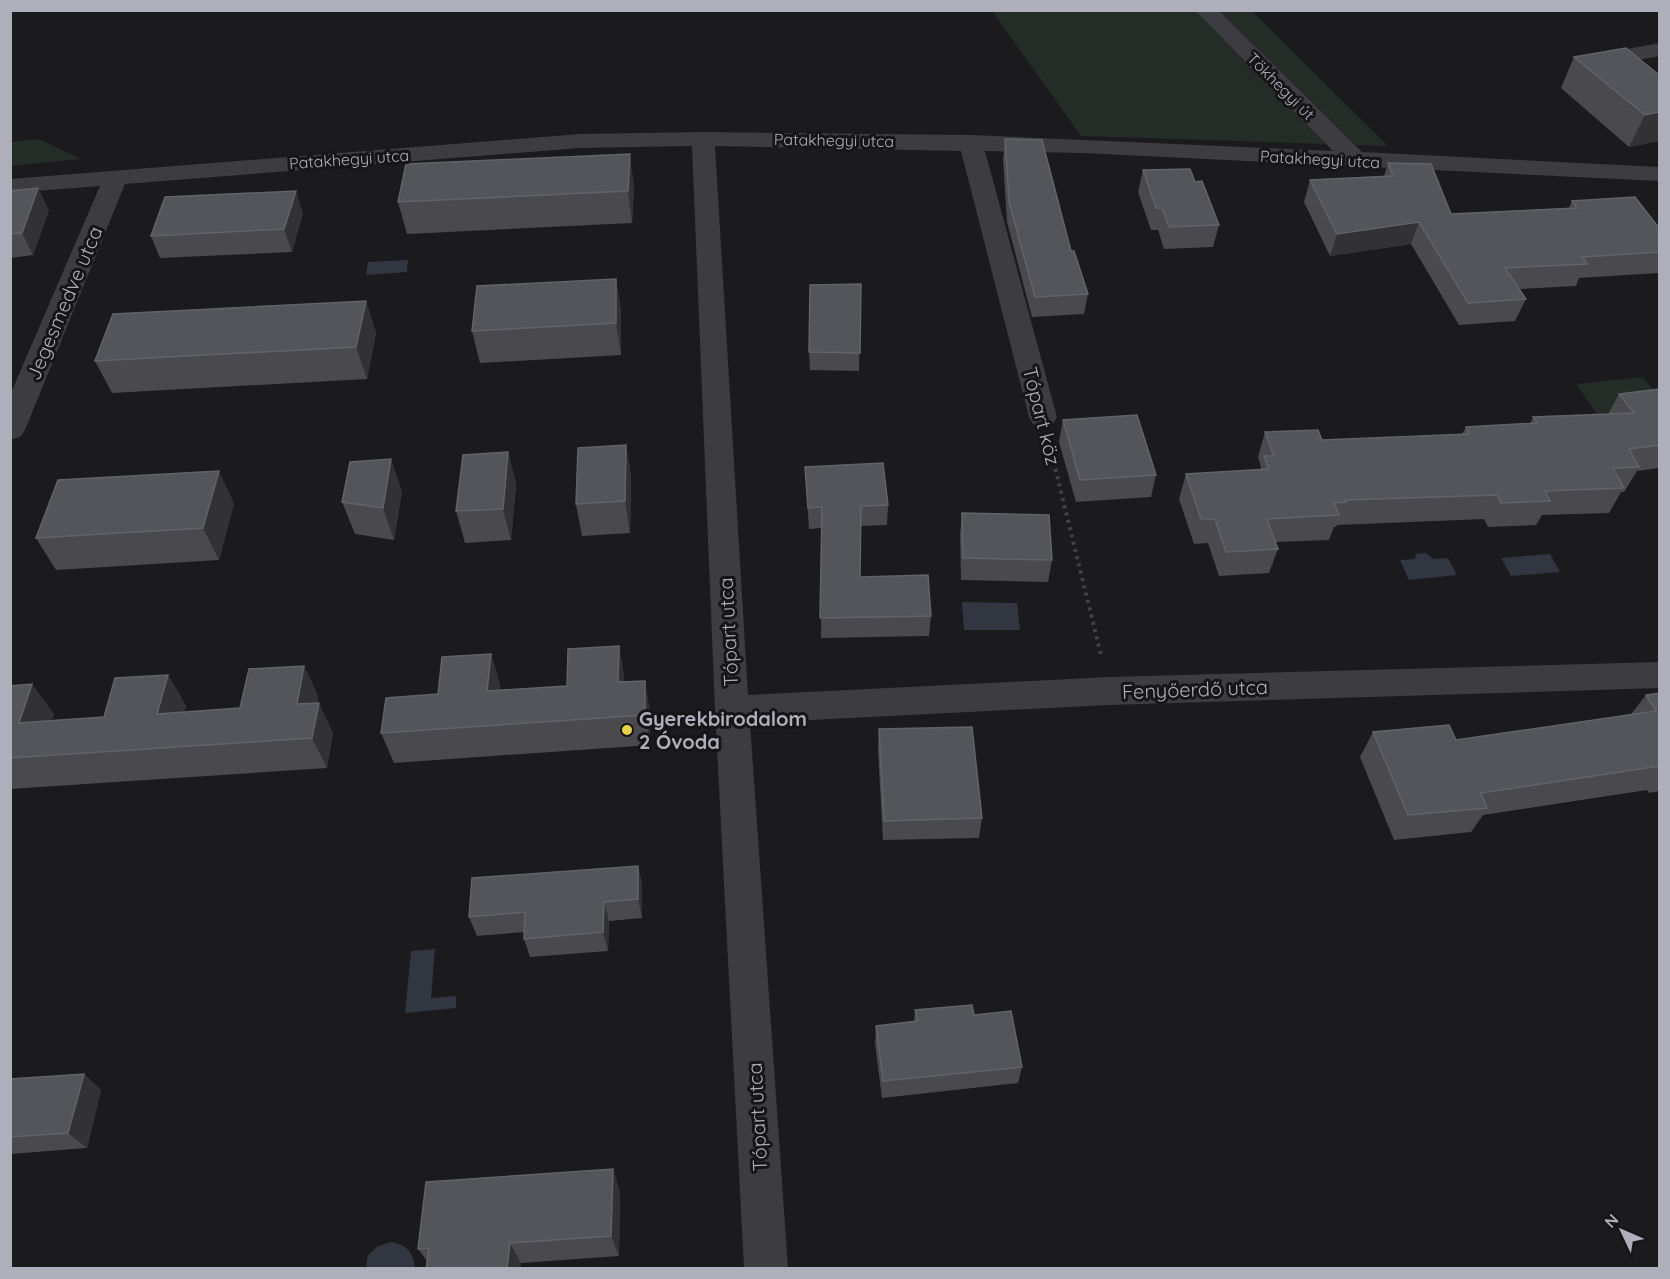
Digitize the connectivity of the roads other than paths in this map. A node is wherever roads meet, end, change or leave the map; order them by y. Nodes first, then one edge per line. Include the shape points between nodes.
1 (1205, 10) edge
2 (1659, 49) edge
3 (1602, 60) edge
4 (703, 139) junction
5 (971, 142) junction
6 (1357, 161) junction
7 (1659, 174) edge
8 (116, 177) junction
9 (10, 186) edge
10 (1043, 417) road end
11 (10, 430) edge
12 (1659, 675) edge
13 (732, 710) junction
14 (766, 1269) edge

1 - 6 street, Tökhegyi út
2 - 3 street
4 - 5 street, Patakhegyi utca
4 - 8 street, Patakhegyi utca via 580,141
4 - 13 street, Tópart utca
5 - 6 street, Patakhegyi utca
5 - 10 street, Tópart köz
6 - 7 street, Patakhegyi utca
8 - 9 street, Patakhegyi utca
8 - 11 street, Jegesmedve utca
12 - 13 street, Fenyőerdő utca via 1109,691
13 - 14 street, Tópart utca

